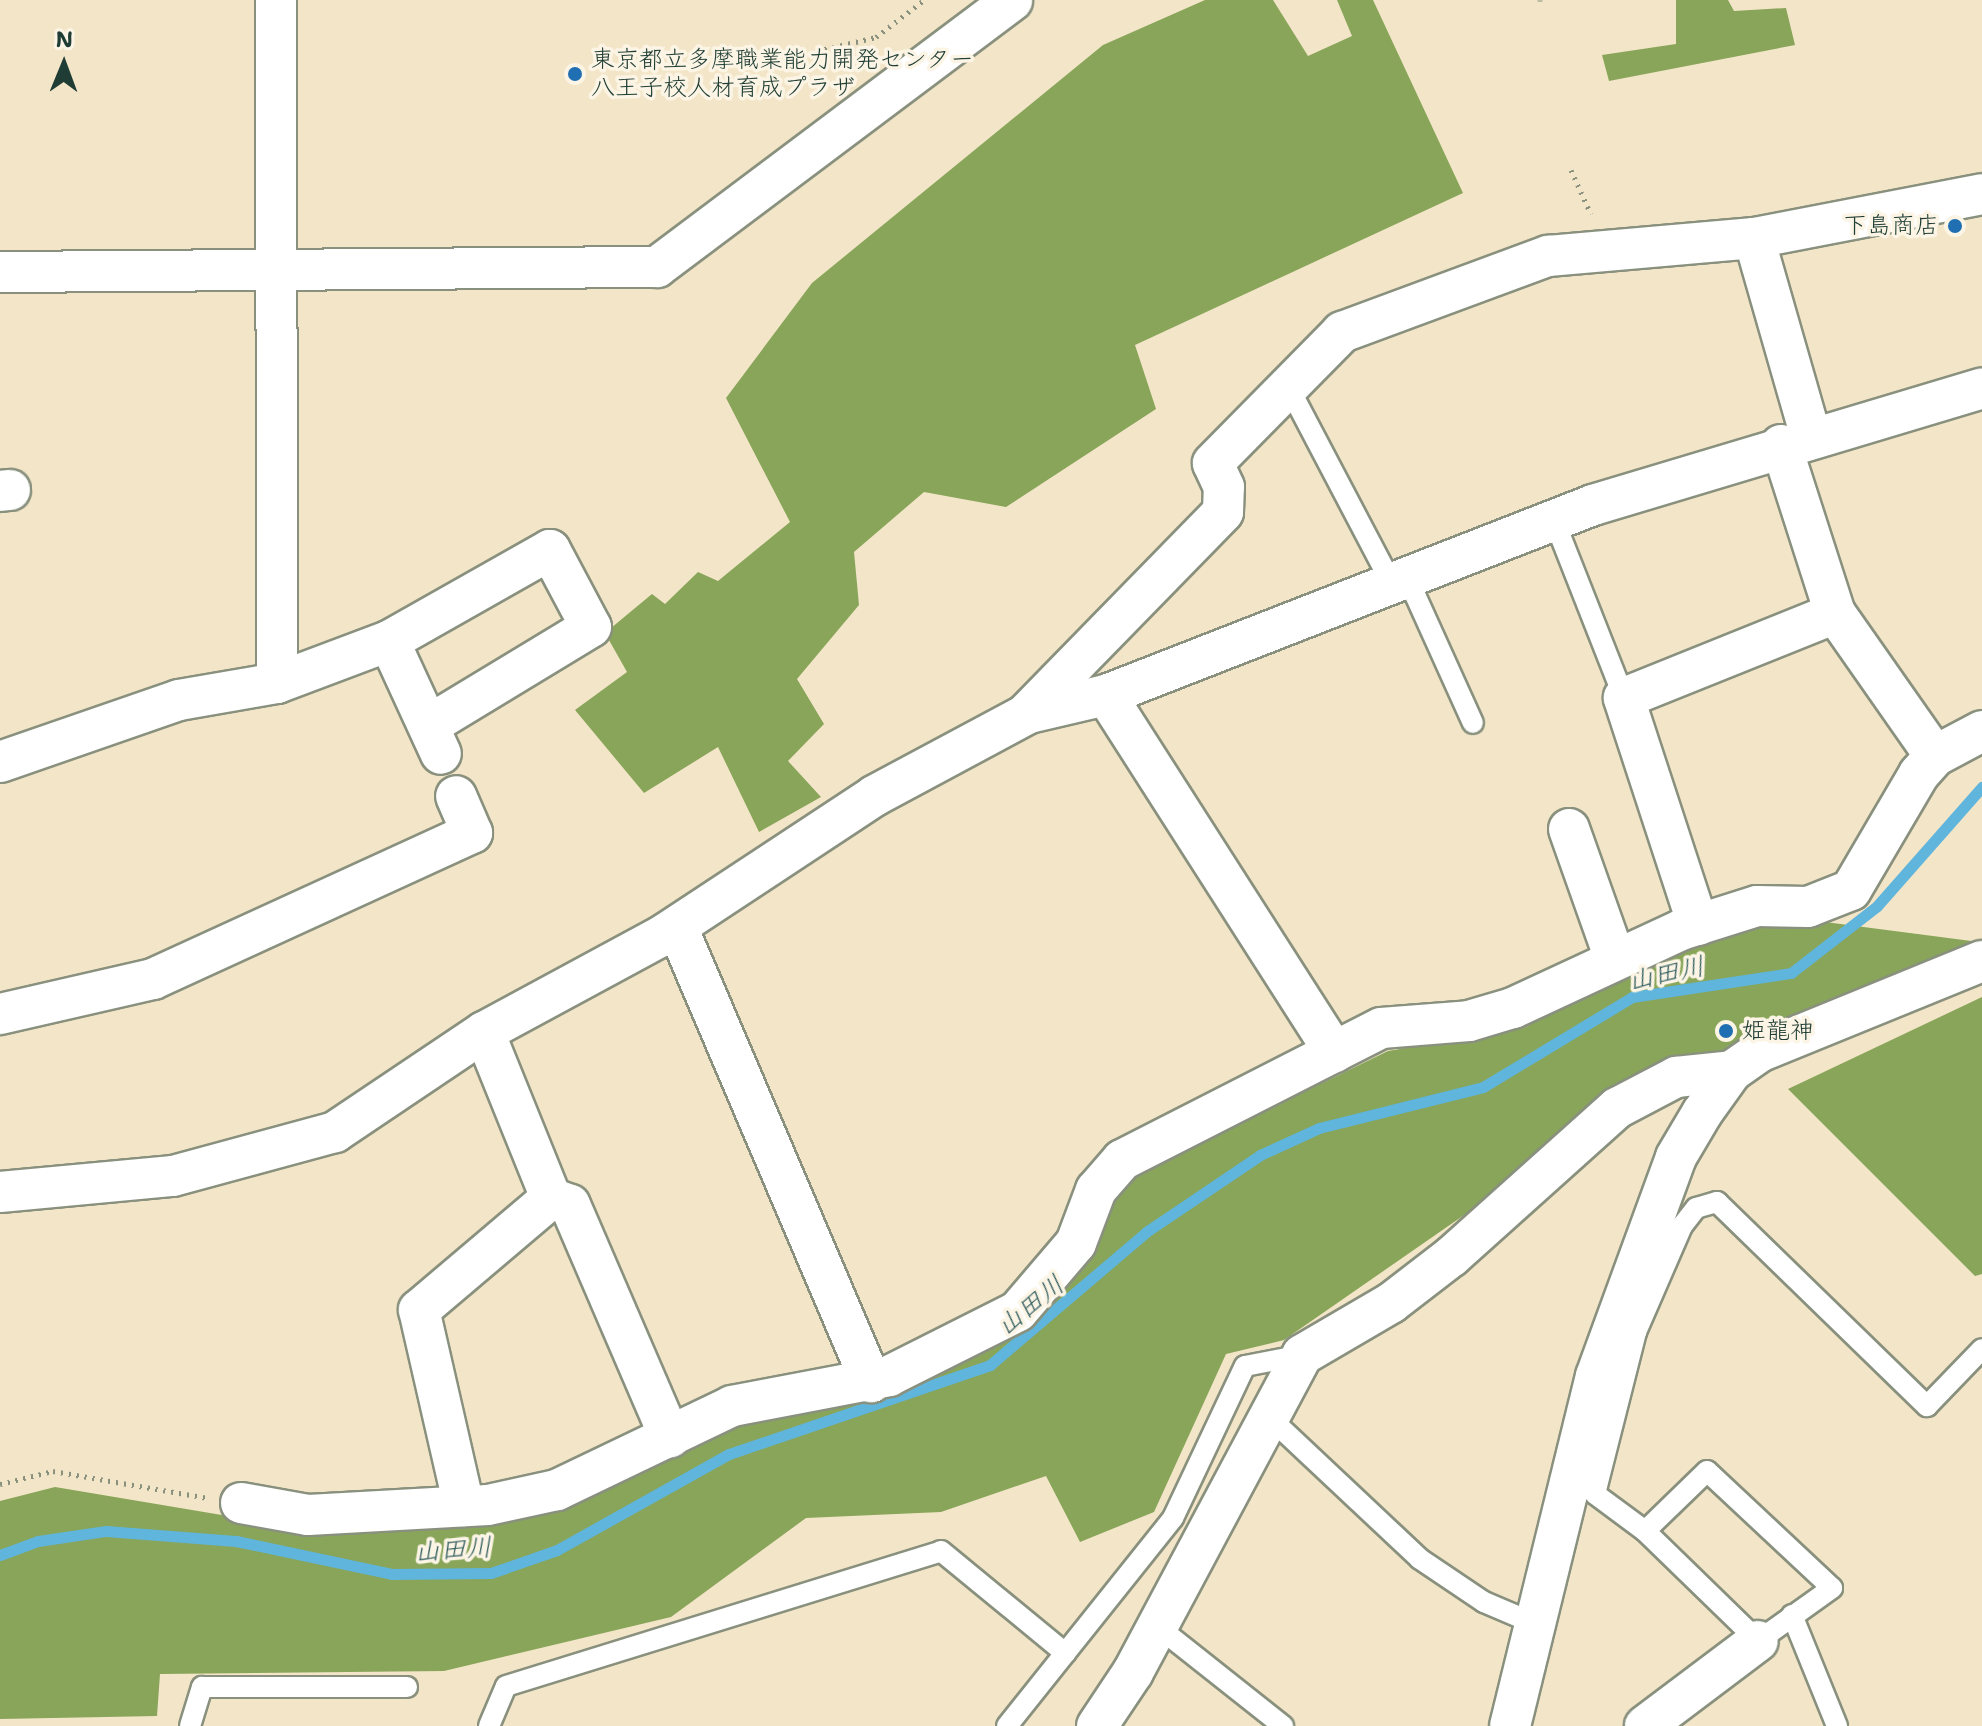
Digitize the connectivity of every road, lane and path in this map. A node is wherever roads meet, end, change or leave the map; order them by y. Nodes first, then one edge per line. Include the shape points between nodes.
1 (276, 0) edge
2 (924, 0) edge
3 (1012, 0) edge
4 (817, 51) dead end
5 (1982, 194) edge
6 (1754, 238) junction
7 (277, 271) junction
8 (0, 272) edge
9 (1289, 388) junction
10 (1982, 388) edge
11 (1796, 441) junction
12 (1554, 520) junction
13 (1399, 580) junction
14 (1835, 613) junction
15 (389, 641) junction
16 (277, 683) junction
17 (1106, 695) junction
18 (1624, 698) junction
19 (1024, 716) junction
20 (1473, 723) dead end
21 (1982, 731) edge
22 (1935, 756) junction
23 (0, 762) edge
24 (456, 796) dead end
25 (1569, 829) dead end
26 (1698, 925) junction
27 (677, 927) junction
28 (1614, 956) junction
29 (1982, 961) edge
30 (0, 1014) edge
31 (484, 1032) junction
32 (1334, 1052) junction
33 (1732, 1071) junction
34 (0, 1192) edge
35 (551, 1198) junction
36 (1625, 1327) junction
37 (1982, 1349) edge
38 (1302, 1355) junction
39 (871, 1382) junction
40 (1271, 1419) junction
41 (670, 1437) junction
42 (0, 1484) edge
43 (241, 1503) joint
44 (464, 1506) junction
45 (1645, 1531) junction
46 (1792, 1615) junction
47 (1531, 1622) junction
48 (1157, 1626) junction
49 (1758, 1641) junction
50 (1065, 1653) junction
51 (407, 1687) dead end
52 (1693, 1710) edge
53 (190, 1726) edge
54 (489, 1726) edge
55 (1007, 1726) edge
56 (1097, 1726) edge
57 (1283, 1726) edge
58 (1510, 1726) edge
59 (1645, 1726) edge
60 (1837, 1726) edge

1 - 7 street
2 - 4 path via 876,37
3 - 7 street via 657,267
5 - 6 street
6 - 9 street via 1548,256 1342,332
6 - 11 street
7 - 8 street
7 - 16 street
9 - 13 lane
9 - 19 street via 1213,463 1224,487 1223,512
10 - 11 street
11 - 12 street
11 - 14 street
12 - 13 street
12 - 18 lane
13 - 17 street
13 - 20 lane
14 - 18 street
14 - 22 street
15 - 15 street via 550,550 591,627 436,739
15 - 16 street
16 - 23 street via 179,700
17 - 19 street
17 - 32 street
18 - 26 street
19 - 27 street via 874,796
21 - 22 street
22 - 26 street via 1851,890 1808,907 1757,906
24 - 30 street via 472,833 153,979
25 - 28 street
26 - 28 street
27 - 31 street
27 - 39 street
28 - 32 street via 1513,1008 1469,1021 1381,1028
29 - 33 street via 1759,1052
31 - 34 street via 335,1132 173,1176
31 - 35 street
32 - 39 street via 1122,1160 1096,1190 1076,1243 1018,1311
33 - 36 street via 1676,1157
33 - 38 street via 1676,1077 1617,1108 1452,1256 1391,1303
35 - 41 street via 570,1205
35 - 44 street via 419,1310
36 - 37 lane via 1682,1226 1696,1208 1717,1202 1927,1406
36 - 45 lane via 1595,1494
36 - 47 street
38 - 40 street
38 - 50 lane via 1245,1366 1173,1518
39 - 41 street via 732,1406
40 - 47 lane via 1420,1559 1484,1602
40 - 48 street
41 - 44 street via 557,1490
42 - 43 path via 53,1471
43 - 44 street via 308,1515
45 - 46 lane via 1707,1471 1832,1588
45 - 49 lane
46 - 49 lane
46 - 60 lane
47 - 58 street
48 - 56 street
48 - 57 lane
49 - 52 street
50 - 54 lane via 941,1551 506,1686
50 - 55 lane
51 - 53 lane via 202,1687
52 - 59 street

